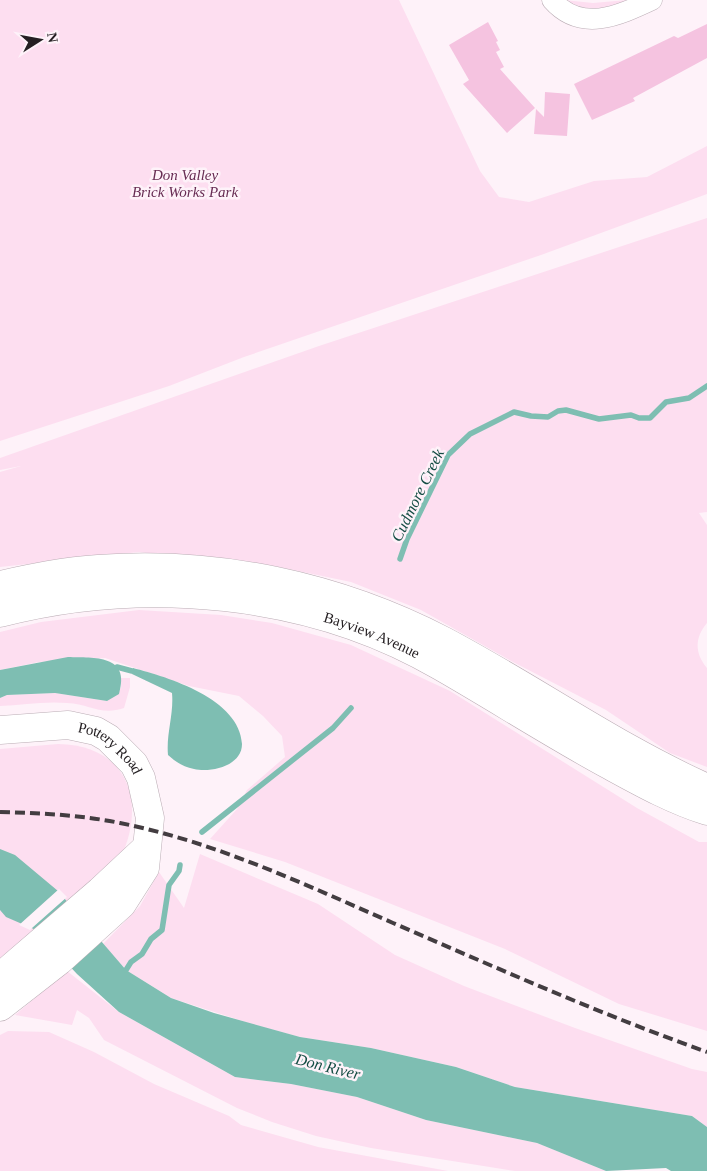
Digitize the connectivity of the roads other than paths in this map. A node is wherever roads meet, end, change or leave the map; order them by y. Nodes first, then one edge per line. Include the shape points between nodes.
1 (552, 0) edge
2 (652, 0) edge
3 (0, 584) edge
4 (0, 613) edge
5 (0, 730) edge
6 (707, 788) edge
7 (707, 812) edge
8 (50, 951) junction
9 (0, 977) edge
10 (0, 1007) edge

1 - 2 street via 575,17 595,20 621,15
3 - 6 main road, Bayview Avenue via 98,569 175,568 265,578 335,595 404,621 446,642 595,730
4 - 7 main road, Bayview Avenue via 95,595 182,593 253,600 330,619 393,642 438,664 639,782
5 - 8 main road, Pottery Road via 68,726 96,732 108,738 134,764 144,786 150,818 146,848 108,901
8 - 9 main road, Pottery Road
8 - 10 main road, Pottery Road

